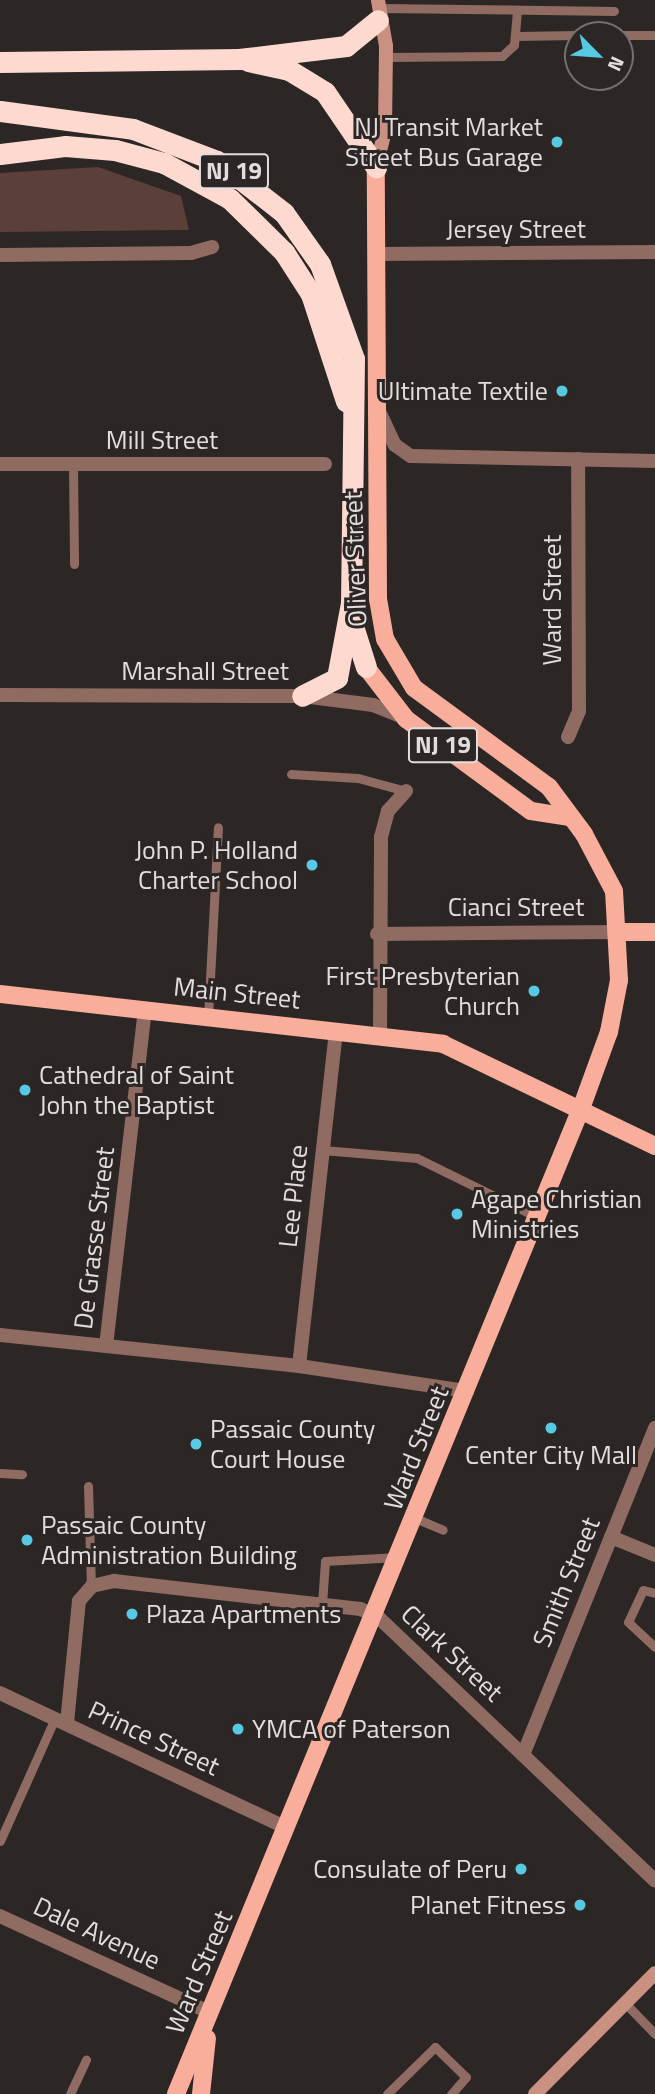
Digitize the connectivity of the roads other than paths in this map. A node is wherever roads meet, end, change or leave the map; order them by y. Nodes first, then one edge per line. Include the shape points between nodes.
1 (378, 10) edge
2 (517, 10) junction
3 (614, 11) dead end
4 (564, 35) edge
5 (634, 35) edge
6 (655, 35) edge
7 (516, 36) junction
8 (386, 57) junction
9 (239, 59) junction
10 (6, 61) edge
11 (7, 111) edge
12 (7, 153) edge
13 (376, 167) junction
14 (212, 247) dead end
15 (655, 252) edge
16 (377, 254) junction
17 (0, 255) edge
18 (378, 408) junction
19 (358, 446) junction
20 (578, 460) junction
21 (655, 461) edge
22 (0, 464) edge
23 (73, 464) junction
24 (325, 464) dead end
25 (74, 564) dead end
26 (351, 603) junction
27 (366, 667) joint
28 (0, 695) edge
29 (302, 696) junction
30 (406, 719) junction
31 (568, 737) dead end
32 (291, 774) dead end
33 (407, 791) joint
34 (569, 817) junction
35 (218, 827) dead end
36 (620, 932) junction
37 (655, 932) edge
38 (377, 934) junction
39 (0, 994) edge
40 (145, 1010) junction
41 (208, 1017) junction
42 (336, 1031) junction
43 (380, 1035) junction
44 (582, 1106) junction
45 (655, 1146) edge
46 (323, 1150) junction
47 (537, 1217) junction
48 (0, 1335) edge
49 (106, 1346) junction
50 (299, 1366) junction
51 (467, 1391) junction
52 (655, 1428) edge
53 (650, 1455) edge
54 (0, 1473) edge
55 (22, 1474) dead end
56 (88, 1486) dead end
57 (415, 1518) junction
58 (443, 1530) dead end
59 (611, 1537) junction
60 (655, 1555) edge
61 (400, 1557) junction
62 (91, 1587) junction
63 (655, 1593) edge
64 (322, 1604) junction
65 (376, 1615) junction
66 (655, 1647) edge
67 (1, 1697) edge
68 (61, 1720) junction
69 (523, 1755) junction
70 (287, 1828) junction
71 (0, 1841) edge
72 (655, 1881) edge
73 (0, 1916) edge
74 (655, 1973) edge
75 (625, 2003) junction
76 (211, 2013) junction
77 (655, 2034) edge
78 (86, 2059) dead end
79 (70, 2094) edge
80 (176, 2094) edge
81 (201, 2094) edge
82 (387, 2094) edge
83 (451, 2094) edge
84 (536, 2094) edge

1 - 2 lane
1 - 8 main road, Oliver Street
1 - 9 highway via 346,46
2 - 3 lane
2 - 7 lane
4 - 7 lane
5 - 6 lane
7 - 8 lane via 502,56
8 - 13 main road, Oliver Street via 385,130
9 - 10 highway
9 - 13 highway via 289,70 325,92
11 - 19 highway, NJ 19 via 92,120 166,139 217,161 274,204 320,264 345,321 354,359
12 - 19 highway via 65,146 139,156 187,173 250,215 292,262 322,317
13 - 16 main road, Oliver Street / NJ 19
14 - 17 street via 191,253
15 - 16 street, Jersey Street
16 - 18 main road, Oliver Street / NJ 19
18 - 20 street via 396,445 411,456
18 - 34 main road, Oliver Street / NJ 19 via 378,599 390,652 414,688 549,787
19 - 26 highway, NJ 19
20 - 21 street
20 - 31 street, Ward Street via 579,711
22 - 23 street, Mill Street
23 - 24 street, Mill Street
23 - 25 lane
26 - 27 highway, NJ 19
26 - 29 highway via 337,678
27 - 30 main road, NJ 19
28 - 29 street, Marshall Street
29 - 30 street, Marshall Street via 373,705
30 - 34 main road, NJ 19 via 531,811
32 - 33 lane via 358,778
33 - 38 street via 383,824
34 - 36 main road, Ward Street / NJ 19 via 604,868
35 - 41 lane
36 - 37 main road, Cianci Street
36 - 38 street, Cianci Street
36 - 44 main road, Ward Street / NJ 19 via 615,1010
38 - 43 street
39 - 40 main road, Main Street
40 - 41 main road, Main Street
40 - 49 street, De Grasse Street
41 - 42 main road, Main Street
42 - 43 main road, Main Street
42 - 46 street, Lee Place
43 - 44 main road, Main Street via 443,1044
44 - 45 main road, Main Street
44 - 47 main road, Ward Street
46 - 47 lane via 417,1158
46 - 50 street, Lee Place
47 - 51 main road, Ward Street
48 - 49 street
49 - 50 street
50 - 51 street
51 - 57 main road, Ward Street
52 - 53 street, Smith Street
53 - 59 street, Smith Street
54 - 55 lane
56 - 62 lane
57 - 58 lane
57 - 61 main road, Ward Street
59 - 60 street
59 - 69 street, Smith Street
61 - 64 lane via 325,1561
61 - 65 main road, Ward Street
62 - 64 street, Clark Street via 114,1581
62 - 68 street via 79,1601
63 - 66 lane via 643,1590 628,1622
64 - 65 street, Clark Street
65 - 69 street, Clark Street
65 - 70 main road, Ward Street
67 - 68 street, Prince Street
68 - 70 street, Prince Street
68 - 71 lane
69 - 72 street, Clark Street
70 - 76 main road, Ward Street
73 - 76 street, Dale Avenue
74 - 75 main road
75 - 77 lane
75 - 84 main road
76 - 80 main road, Ward Street
76 - 81 main road
78 - 79 lane
82 - 83 lane via 435,2047 466,2077

